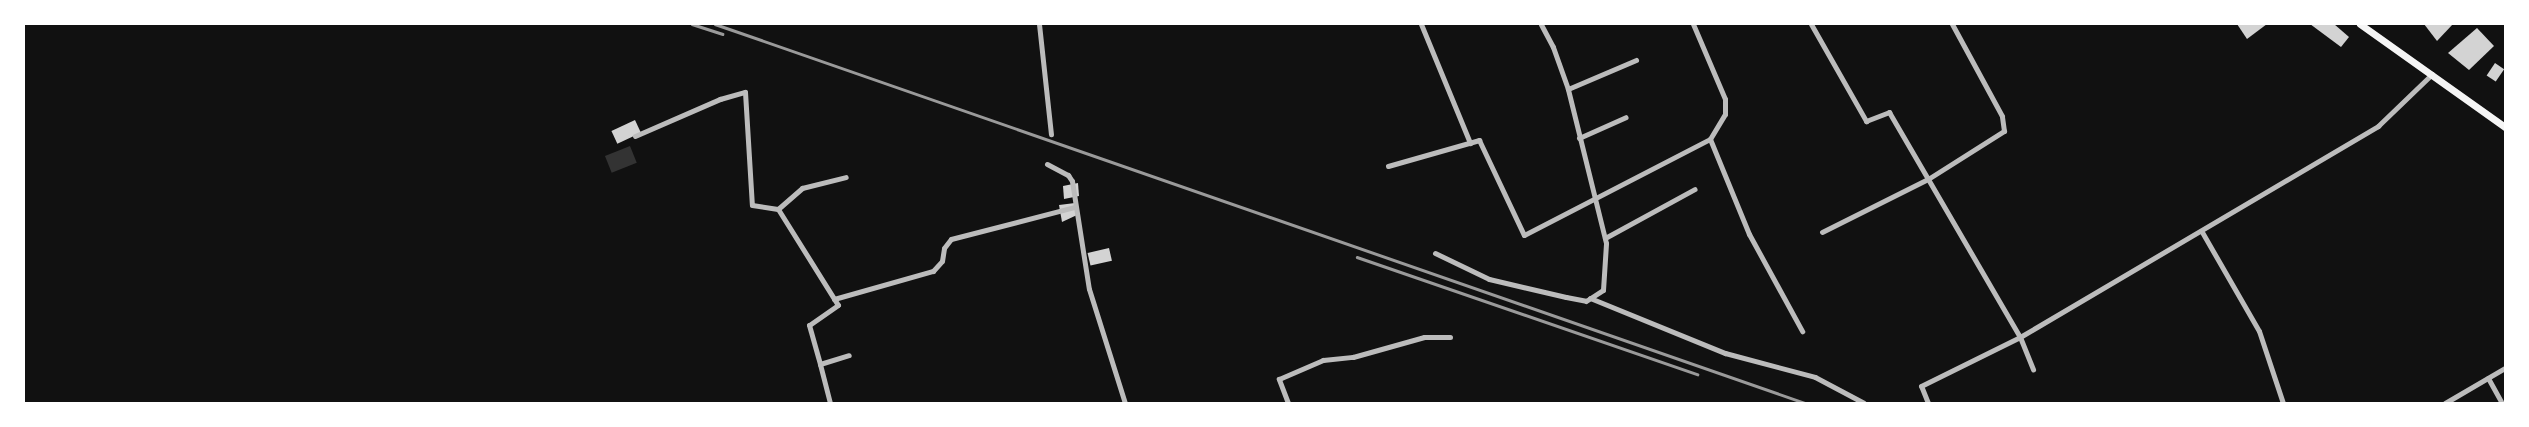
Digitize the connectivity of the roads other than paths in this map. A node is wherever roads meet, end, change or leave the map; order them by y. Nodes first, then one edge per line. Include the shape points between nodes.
1 (1038, 24) edge
2 (1421, 24) edge
3 (1541, 24) edge
4 (1693, 24) edge
5 (1811, 24) edge
6 (1952, 24) edge
7 (2360, 24) edge
8 (1636, 60) dead end
9 (2432, 73) junction
10 (1568, 88) junction
11 (1626, 116) dead end
12 (2505, 128) edge
13 (1052, 134) dead end
14 (635, 136) dead end
15 (1579, 138) junction
16 (1710, 139) junction
17 (1470, 143) junction
18 (1047, 164) dead end
19 (1388, 166) dead end
20 (846, 177) dead end
21 (1928, 180) junction
22 (1695, 189) dead end
23 (1594, 200) junction
24 (1075, 207) junction
25 (778, 209) junction
26 (1822, 232) dead end
27 (2202, 232) junction
28 (1605, 238) junction
29 (1435, 253) dead end
30 (1590, 298) junction
31 (834, 299) junction
32 (1802, 331) dead end
33 (1450, 337) dead end
34 (2020, 337) junction
35 (849, 355) dead end
36 (820, 364) junction
37 (2505, 368) edge
38 (2033, 370) dead end
39 (2488, 378) junction
40 (830, 403) edge
41 (1125, 403) edge
42 (1288, 403) edge
43 (1864, 403) edge
44 (1928, 403) edge
45 (2283, 403) edge
46 (2444, 403) edge
47 (2502, 403) edge

1 - 13 street
2 - 17 street
3 - 10 street via 1554,47
4 - 16 street via 1725,99 1726,114
5 - 21 street via 1866,121 1889,112
6 - 21 street via 2002,116 2004,131
7 - 9 main road
8 - 10 street
9 - 12 main road
9 - 27 street via 2378,126
10 - 15 street
11 - 15 street
14 - 25 street via 745,92 752,205
15 - 23 street
16 - 23 street
16 - 32 street via 1749,234
17 - 19 street
17 - 23 street via 1479,140 1524,235
18 - 24 street via 1068,174
20 - 25 street via 802,188
21 - 26 street
21 - 34 street
22 - 28 street
23 - 28 street
24 - 31 street via 951,239 944,248 942,261 932,271
24 - 41 street via 1088,289
25 - 31 street
27 - 34 street
27 - 45 street via 2259,331
28 - 30 street via 1603,290
29 - 30 street via 1489,279 1586,301
30 - 43 street via 1725,353 1815,377
31 - 36 street via 838,305 809,325
33 - 42 street via 1424,336 1353,357 1314,364 1279,379
34 - 38 street
34 - 44 street via 1921,386
35 - 36 street
36 - 40 street
37 - 39 street
39 - 46 street
39 - 47 street

